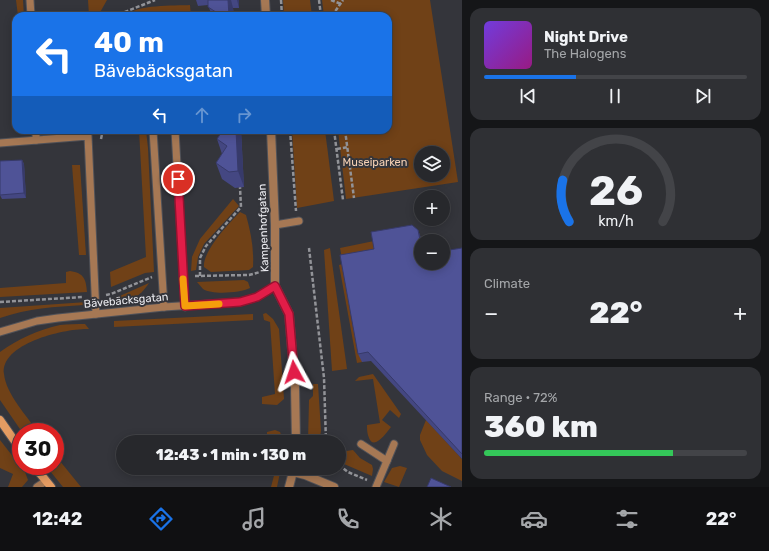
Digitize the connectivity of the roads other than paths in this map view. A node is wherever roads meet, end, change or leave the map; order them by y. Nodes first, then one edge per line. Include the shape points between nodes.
1 (30, 0) edge
2 (265, 0) edge
3 (31, 12) edge
4 (266, 12) edge
5 (36, 134) edge
6 (153, 134) edge
7 (175, 134) edge
8 (271, 134) edge
9 (36, 140) junction
10 (0, 143) edge
11 (298, 222) road end
12 (275, 225) junction
13 (275, 286) junction
14 (185, 306) junction
15 (164, 307) junction
16 (96, 314) junction
17 (0, 332) edge
18 (0, 420) edge
19 (296, 435) edge
20 (12, 437) edge
21 (361, 444) dead end
22 (394, 444) dead end
23 (387, 461) junction
24 (41, 475) edge
25 (292, 475) edge
26 (305, 475) edge
27 (48, 484) edge
28 (376, 485) edge
29 (37, 487) edge
30 (289, 487) edge
31 (334, 487) edge

1 - 3 lane
2 - 4 street
5 - 9 lane
6 - 15 lane
7 - 14 lane
8 - 12 street, Kampenhofgatan
9 - 10 lane
9 - 16 lane via 88,136
11 - 12 lane
12 - 13 street, Kampenhofgatan
13 - 14 lane, Bävebäcksgatan via 257,297 240,302
13 - 19 street, Kampenhofgatan via 289,314
14 - 15 lane, Bävebäcksgatan
15 - 16 lane, Bävebäcksgatan
16 - 17 lane, Bävebäcksgatan via 37,321
18 - 20 main road
21 - 23 lane
22 - 23 lane
23 - 28 lane
24 - 27 main road
25 - 30 street
26 - 31 street
27 - 29 lane

